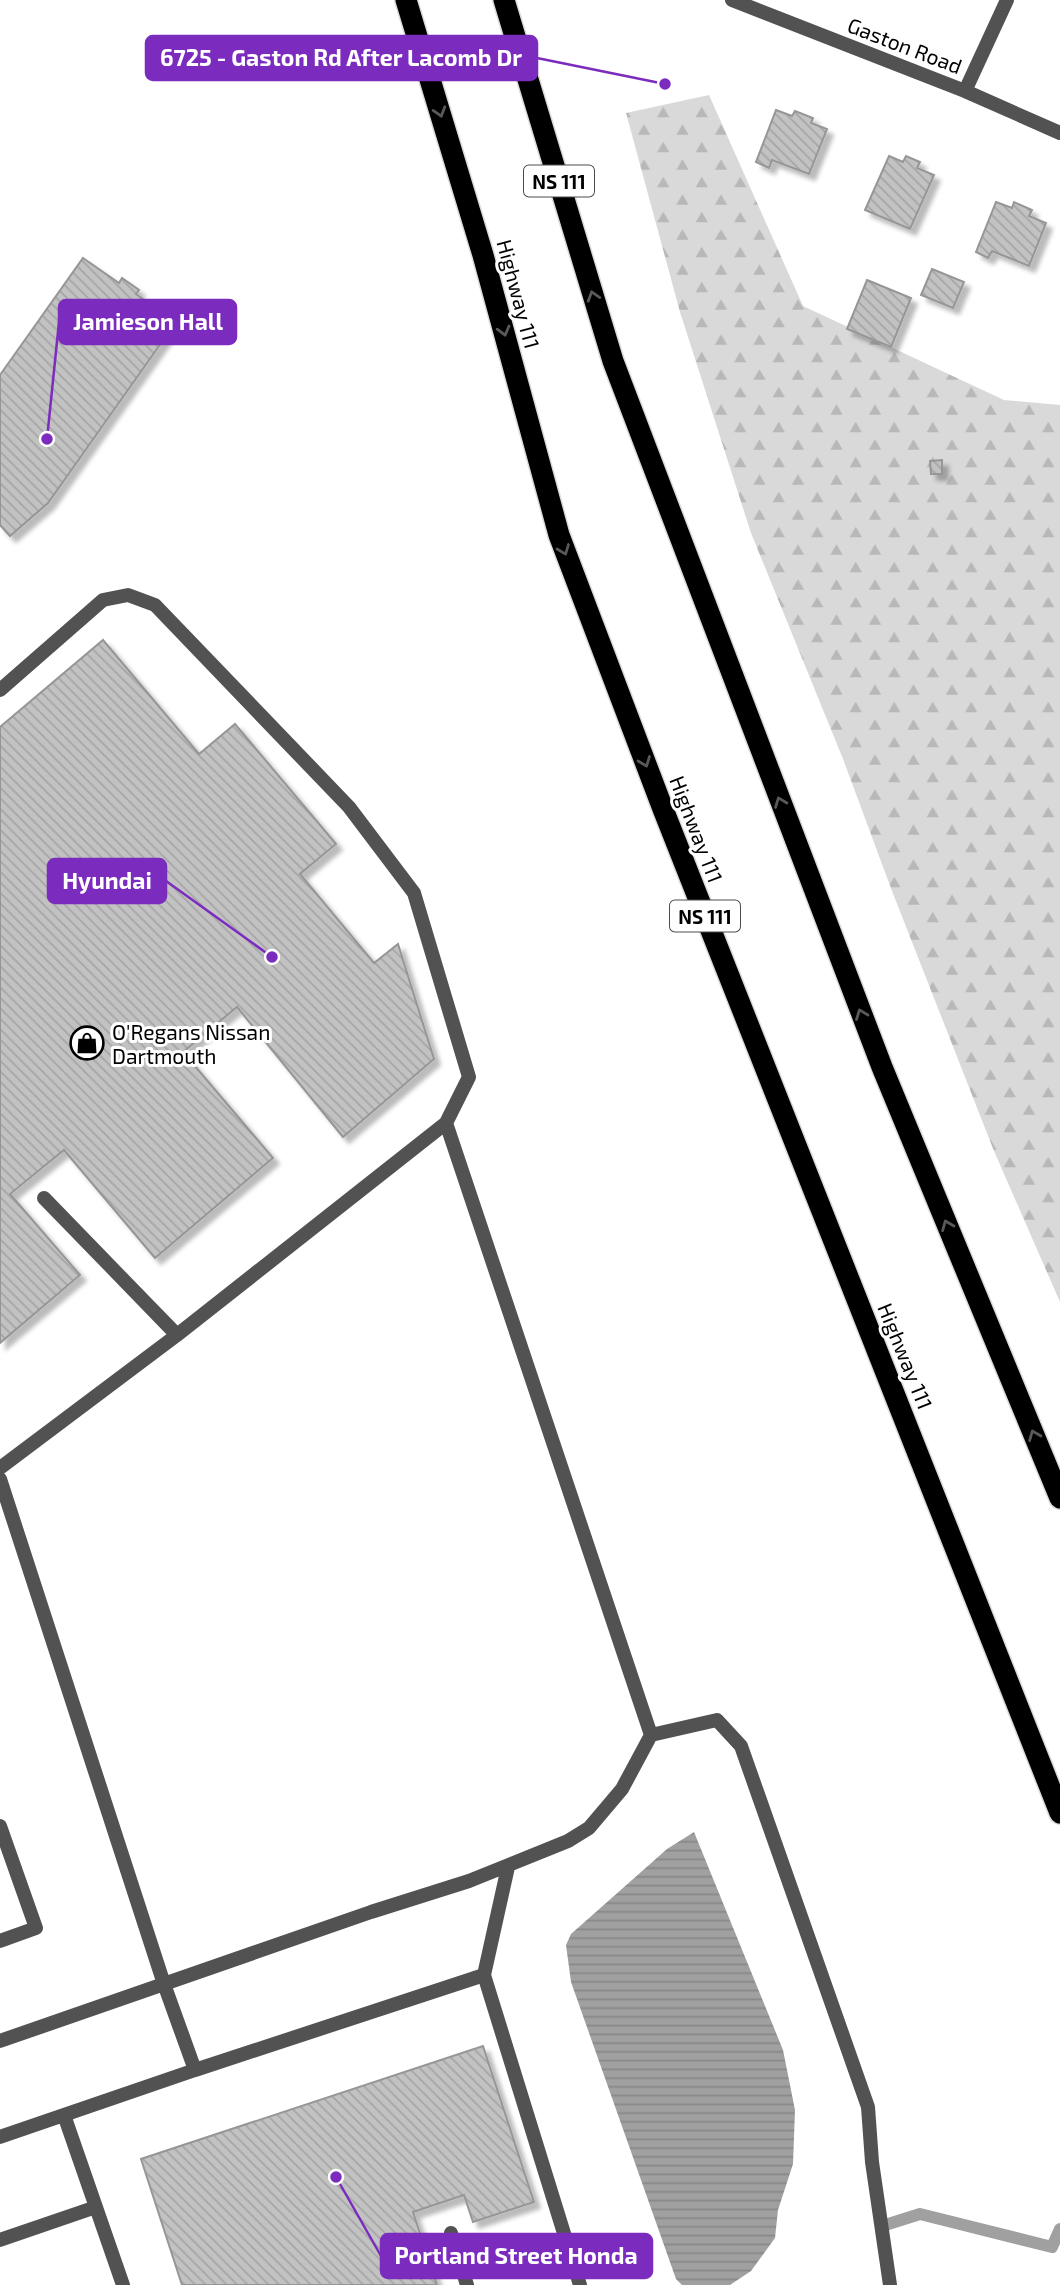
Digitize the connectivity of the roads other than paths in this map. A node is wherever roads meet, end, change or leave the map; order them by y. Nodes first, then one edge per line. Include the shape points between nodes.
1 (406, 0) edge
2 (504, 0) edge
3 (732, 0) edge
4 (1007, 0) edge
5 (965, 90) junction
6 (1060, 133) edge
7 (0, 690) edge
8 (446, 1124) junction
9 (44, 1198) dead end
10 (177, 1335) junction
11 (0, 1468) edge
12 (0, 1479) edge
13 (1060, 1498) edge
14 (651, 1735) junction
15 (1060, 1813) edge
16 (0, 1826) edge
17 (508, 1867) junction
18 (0, 1941) edge
19 (484, 1975) junction
20 (164, 1984) junction
21 (0, 2041) edge
22 (195, 2070) junction
23 (64, 2115) junction
24 (0, 2137) edge
25 (96, 2207) junction
26 (451, 2233) dead end
27 (0, 2240) edge
28 (123, 2285) edge
29 (467, 2285) edge
30 (580, 2285) edge
31 (890, 2285) edge

1 -> 15 highway, Highway 111 / NS 111 via 483,255 559,535
13 -> 2 highway, NS 111 via 882,1067 613,362
3 - 5 street, Gaston Road
4 - 5 street
5 - 6 street, Gaston Road
7 - 8 street via 103,600 128,595 155,606 349,807 414,893 469,1077
8 - 10 street
8 - 14 street
9 - 10 street
10 - 11 street
12 - 20 street
14 - 17 street via 622,1789 589,1828 568,1842
14 - 31 street via 717,1720 741,1746 868,2108
16 - 18 street via 36,1928
17 - 19 street
17 - 20 street
19 - 22 street
19 - 30 street
20 - 21 street
20 - 22 street
22 - 23 street
23 - 24 street
23 - 25 street
25 - 27 street
25 - 28 street
26 - 29 street

